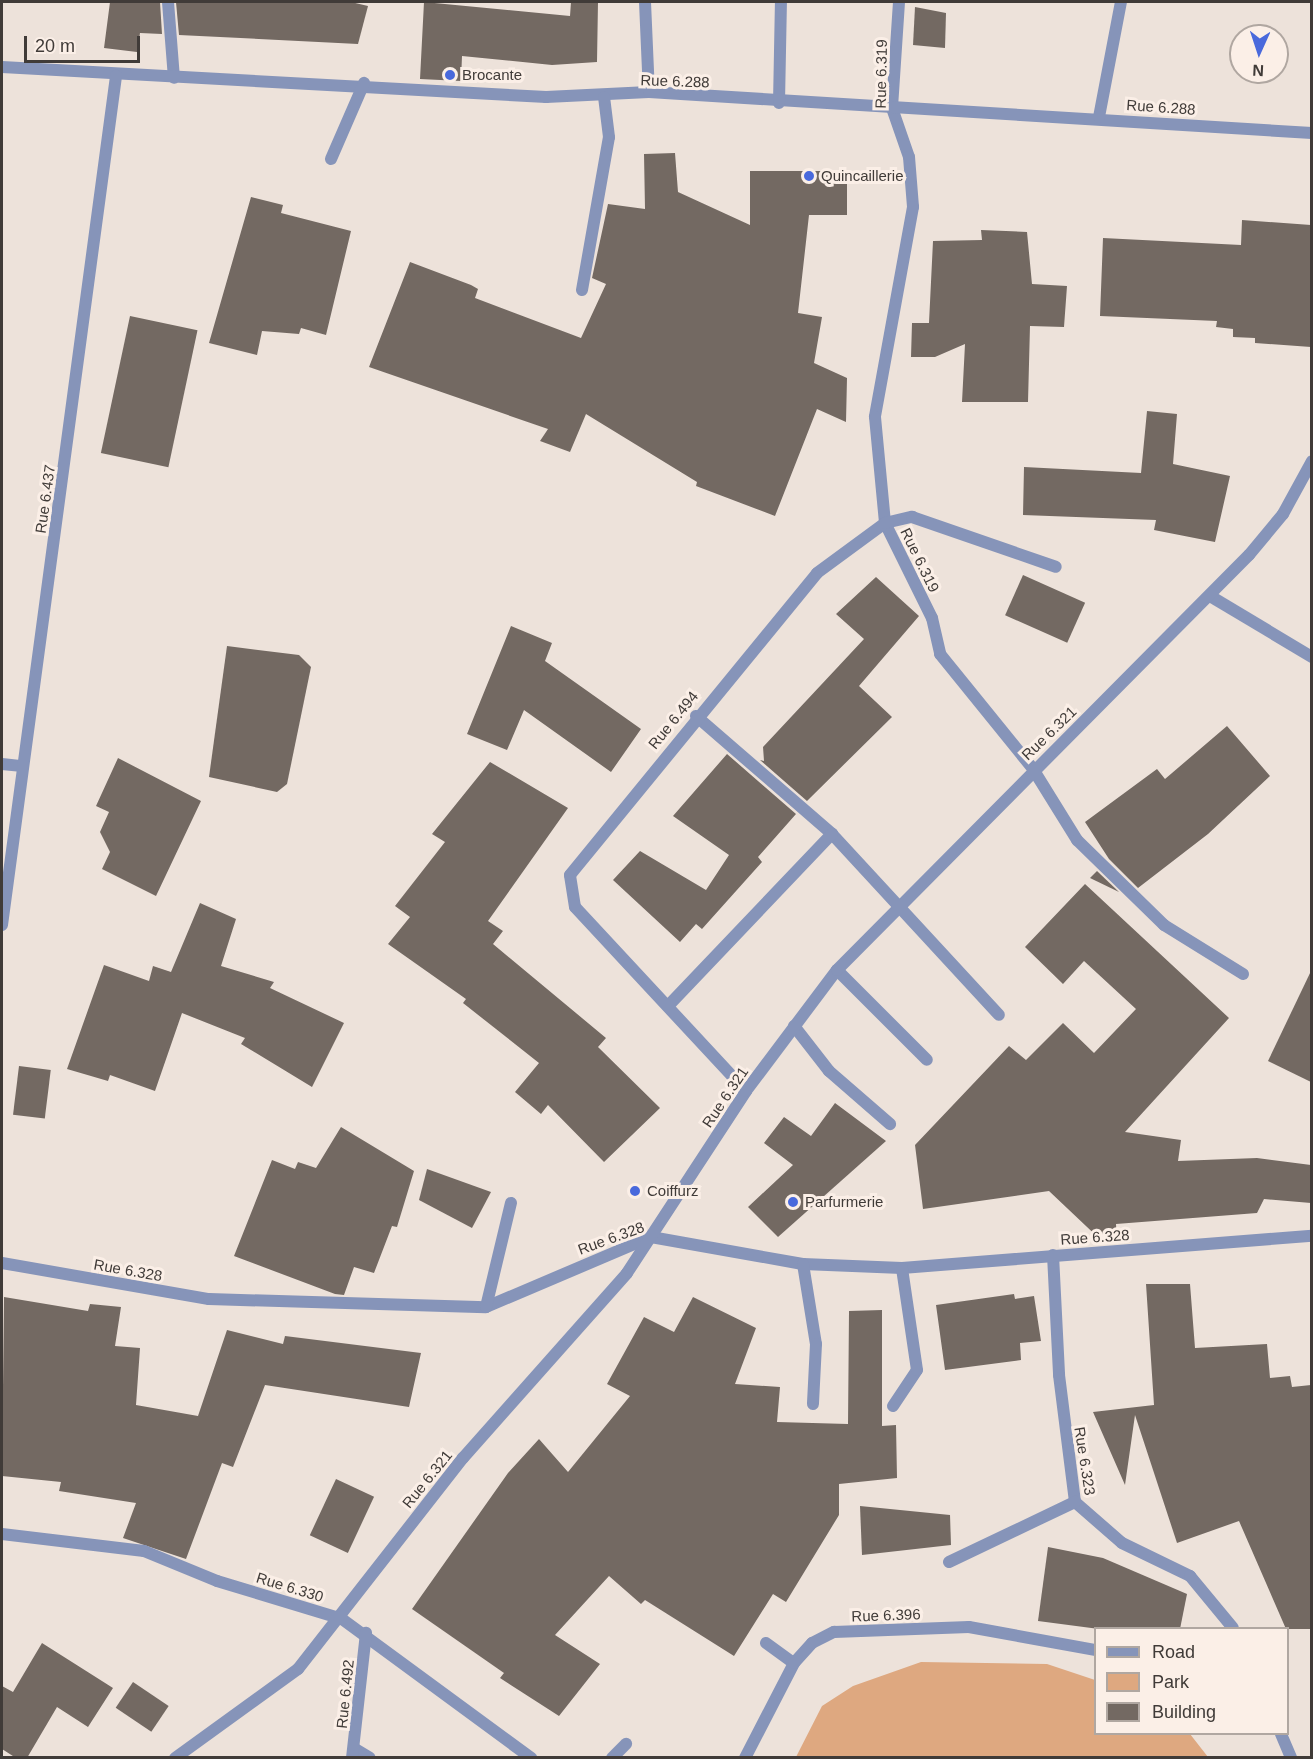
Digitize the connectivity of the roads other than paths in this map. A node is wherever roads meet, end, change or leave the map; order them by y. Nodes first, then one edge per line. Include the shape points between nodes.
1 (168, 2) edge
2 (645, 2) edge
3 (782, 2) edge
4 (899, 2) edge
5 (1121, 2) edge
6 (2, 67) edge
7 (116, 76) junction
8 (174, 78) junction
9 (364, 83) junction
10 (649, 92) junction
11 (604, 97) junction
12 (779, 103) junction
13 (892, 108) junction
14 (1098, 117) junction
15 (1311, 134) edge
16 (331, 159) dead end
17 (582, 290) dead end
18 (1311, 461) edge
19 (885, 523) junction
20 (1056, 567) dead end
21 (1210, 596) junction
22 (1311, 657) edge
23 (696, 716) junction
24 (2, 764) edge
25 (20, 766) junction
26 (1033, 769) junction
27 (832, 834) junction
28 (902, 906) junction
29 (2, 925) edge
30 (837, 970) junction
31 (1243, 974) dead end
32 (668, 1006) junction
33 (999, 1015) dead end
34 (794, 1026) junction
35 (927, 1060) dead end
36 (746, 1091) junction
37 (890, 1124) dead end
38 (511, 1203) dead end
39 (1311, 1236) edge
40 (651, 1237) junction
41 (1053, 1255) junction
42 (2, 1263) edge
43 (803, 1264) junction
44 (902, 1268) junction
45 (486, 1307) junction
46 (813, 1404) dead end
47 (893, 1406) dead end
48 (1075, 1502) junction
49 (2, 1534) edge
50 (949, 1562) dead end
51 (342, 1618) junction
52 (1231, 1627) edge
53 (366, 1633) junction
54 (766, 1643) dead end
55 (1094, 1650) edge
56 (794, 1663) junction
57 (1281, 1735) edge
58 (626, 1744) dead end
59 (353, 1753) edge
60 (175, 1758) edge
61 (370, 1758) edge
62 (531, 1758) edge
63 (612, 1758) edge
64 (745, 1758) edge
65 (1291, 1758) edge

1 - 8 street
2 - 10 street
3 - 12 street
4 - 13 street, Rue 6.319
5 - 14 street
6 - 7 street, Rue 6.288
7 - 8 street, Rue 6.288
7 - 25 street, Rue 6.437
8 - 9 street, Rue 6.288 via 274,85
9 - 11 street, Rue 6.288
9 - 16 street
10 - 11 street, Rue 6.288
10 - 12 street, Rue 6.288
11 - 17 street via 609,137
12 - 13 street, Rue 6.288
13 - 14 street, Rue 6.288
13 - 19 street, Rue 6.319 via 909,157 913,207 875,417
14 - 15 street, Rue 6.288
18 - 21 street, Rue 6.321 via 1283,514
19 - 20 street, Rue 6.494 via 912,517
19 - 23 street, Rue 6.494 via 817,573
19 - 26 street, Rue 6.319 via 932,618 940,654
21 - 22 street
21 - 26 street, Rue 6.321
23 - 27 street
23 - 32 street, Rue 6.494 via 570,875 575,907
24 - 25 street
25 - 29 street, Rue 6.437
26 - 28 street, Rue 6.321
26 - 31 street, Rue 6.319 via 1041,789 1092,856 1164,925
27 - 28 street
27 - 32 street
28 - 30 street, Rue 6.321
28 - 33 street via 933,947
30 - 34 street, Rue 6.321
30 - 35 street
32 - 36 street, Rue 6.494
34 - 36 street, Rue 6.321
34 - 37 street via 830,1071
36 - 40 street, Rue 6.321
38 - 45 street
39 - 41 street, Rue 6.328
40 - 43 street, Rue 6.328
40 - 45 street, Rue 6.328
40 - 51 street, Rue 6.321 via 627,1273 463,1458
41 - 44 street, Rue 6.328
41 - 48 street, Rue 6.323 via 1059,1375
42 - 45 street, Rue 6.328 via 209,1299
43 - 44 street, Rue 6.328
43 - 46 street via 816,1344
44 - 47 street via 917,1370
48 - 50 street
48 - 52 street, Rue 6.323 via 1122,1543 1190,1576
49 - 51 street, Rue 6.330 via 144,1551 217,1581
51 - 53 street, Rue 6.330
51 - 60 street, Rue 6.321 via 298,1669
53 - 59 street, Rue 6.492
53 - 62 street, Rue 6.330
54 - 56 street
55 - 56 street, Rue 6.396 via 969,1627 876,1630 834,1632 812,1642
56 - 64 street, Rue 6.396
57 - 65 street
58 - 63 street
59 - 61 street

